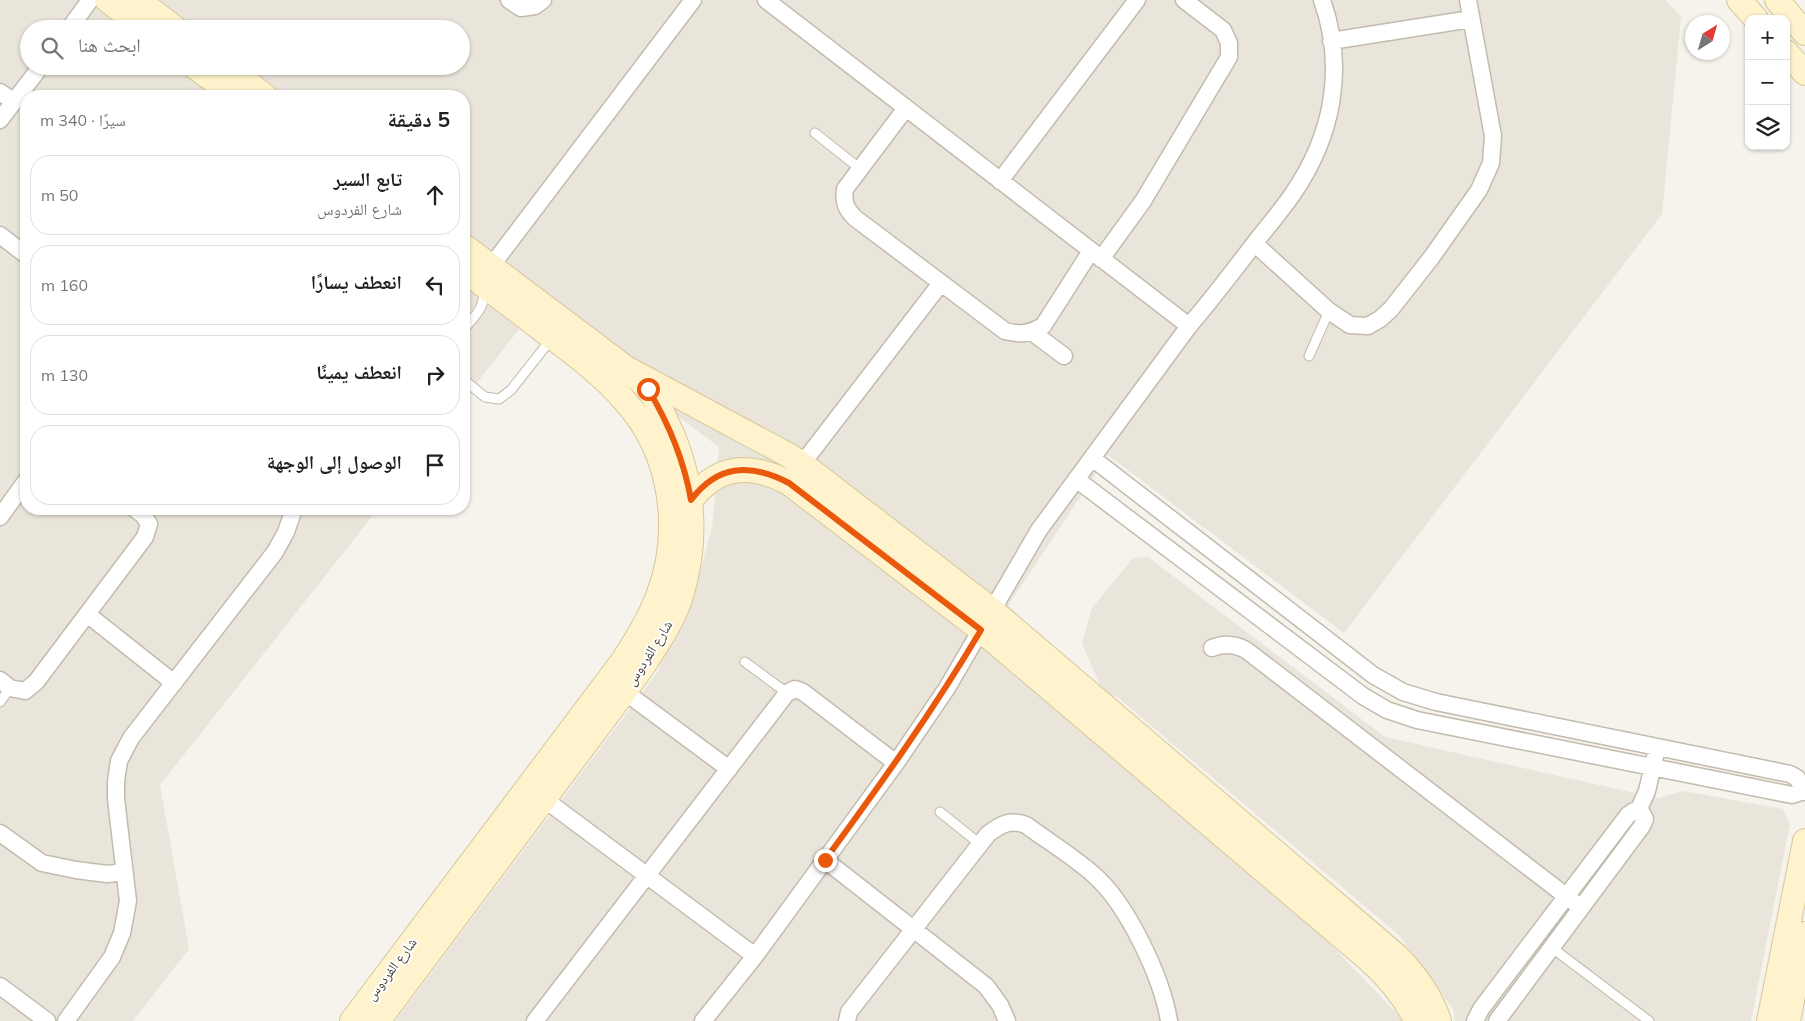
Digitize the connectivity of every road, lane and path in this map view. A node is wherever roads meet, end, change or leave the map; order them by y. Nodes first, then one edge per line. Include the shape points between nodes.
1 (90, 0) edge
2 (107, 0) edge
3 (509, 0) edge
4 (543, 0) edge
5 (693, 0) edge
6 (766, 0) edge
7 (1137, 0) edge
8 (1184, 0) edge
9 (1322, 0) edge
10 (1468, 0) edge
11 (1739, 0) edge
12 (1777, 0) edge
13 (142, 1) edge
14 (1752, 15) edge
15 (1471, 19) junction
16 (76, 20) edge
17 (133, 20) edge
18 (165, 20) edge
19 (1805, 33) edge
20 (1332, 41) junction
21 (1790, 56) edge
22 (1805, 73) edge
23 (34, 75) edge
24 (206, 75) edge
25 (238, 75) edge
26 (23, 90) edge
27 (226, 90) edge
28 (257, 90) edge
29 (0, 92) edge
30 (20, 94) edge
31 (14, 102) junction
32 (906, 108) junction
33 (0, 120) edge
34 (814, 133) dead end
35 (859, 168) junction
36 (1000, 181) junction
37 (0, 235) edge
38 (1255, 244) junction
39 (20, 251) edge
40 (1096, 255) junction
41 (470, 257) edge
42 (478, 272) edge
43 (941, 282) junction
44 (1329, 311) junction
45 (470, 322) edge
46 (1188, 326) junction
47 (1032, 332) junction
48 (553, 338) junction
49 (1064, 356) dead end
50 (1309, 356) dead end
51 (626, 368) junction
52 (470, 385) edge
53 (1092, 458) junction
54 (802, 464) junction
55 (1076, 480) junction
56 (20, 489) edge
57 (691, 500) junction
58 (142, 515) edge
59 (292, 515) edge
60 (0, 517) edge
61 (87, 614) junction
62 (987, 620) junction
63 (1212, 648) dead end
64 (745, 662) dead end
65 (174, 683) junction
66 (5, 684) edge
67 (624, 692) junction
68 (787, 693) junction
69 (0, 702) edge
70 (1656, 748) junction
71 (896, 763) junction
72 (1653, 766) junction
73 (729, 769) junction
74 (1804, 792) edge
75 (536, 793) junction
76 (1638, 811) junction
77 (940, 812) dead end
78 (0, 833) edge
79 (1805, 841) edge
80 (980, 844) junction
81 (825, 860) junction
82 (124, 872) junction
83 (648, 876) junction
84 (1567, 896) junction
85 (1581, 908) junction
86 (914, 929) junction
87 (1805, 934) edge
88 (1551, 947) junction
89 (754, 956) junction
90 (0, 986) edge
91 (47, 1021) edge
92 (66, 1021) edge
93 (352, 1021) edge
94 (378, 1021) edge
95 (535, 1021) edge
96 (703, 1021) edge
97 (847, 1021) edge
98 (1007, 1021) edge
99 (1169, 1021) edge
100 (1416, 1021) edge
101 (1439, 1021) edge
102 (1475, 1021) edge
103 (1497, 1021) edge
104 (1649, 1021) edge
105 (1769, 1021) edge
106 (1788, 1021) edge

1 - 16 street
2 - 17 street
3 - 4 street via 521,8 536,6
5 - 42 street
6 - 32 street
7 - 36 street
8 - 40 street via 1223,30 1229,43 1229,57 1143,201
9 - 20 street
10 - 15 street
11 - 14 street
12 - 19 street
13 - 18 street
15 - 20 street
15 - 44 street via 1493,136 1488,173 1431,258 1380,319 1368,326 1350,325
20 - 38 street via 1334,87 1323,134 1313,160 1292,195
21 - 22 street
23 - 26 street
24 - 27 street
25 - 28 street
29 - 31 street
30 - 31 street
31 - 33 street
32 - 35 street
32 - 36 street
34 - 35 lane
35 - 43 street via 844,189 843,200 847,210
36 - 40 street
37 - 39 street
38 - 44 street
38 - 46 street
40 - 46 street
40 - 47 street via 1043,326
41 - 42 street, شارع الفردوس
42 - 45 lane via 484,293 483,303
42 - 48 street, شارع الفردوس
42 - 51 street, شارع الفردوس
43 - 47 street via 1006,331 1018,334
43 - 54 street
44 - 50 lane
46 - 53 street
47 - 49 street
48 - 52 lane via 512,390 499,399 485,397
48 - 75 street, شارع الفردوس via 603,379 645,426 669,491 672,524 669,558 659,594 645,626
51 - 54 street
51 - 57 street, شارع الفردوس via 648,389 676,441
53 - 55 street
53 - 70 street via 1388,684 1419,698
54 - 62 street
55 - 62 street via 1039,530
55 - 72 street via 1363,696 1387,710 1417,720
56 - 60 street
57 - 62 street via 706,483 726,473 751,470 774,475
57 - 67 street, شارع الفردوس via 689,560 680,599 663,635
58 - 61 street via 149,524 145,537
59 - 65 street via 275,552
61 - 65 street
61 - 66 street via 36,682 25,691
62 - 71 street via 947,688
62 - 100 street via 1381,971 1403,997
62 - 101 street via 1398,957 1427,993
63 - 84 street via 1231,644 1246,650
64 - 68 lane
65 - 82 street via 131,738 119,761 116,799
66 - 69 lane
67 - 73 street
67 - 75 street, شارع الفردوس
68 - 71 street via 803,692
68 - 73 street
70 - 72 street
70 - 74 street via 1790,774 1797,778
71 - 81 street
72 - 74 street via 1792,795
72 - 76 street
73 - 83 street
75 - 83 street
75 - 93 street, شارع الفردوس
75 - 94 street, شارع الفردوس
76 - 84 street via 1628,815
76 - 85 street via 1644,816 1644,823
77 - 80 lane
78 - 82 street via 42,863 99,873
79 - 105 street
80 - 86 street
80 - 99 street via 1001,824 1017,821 1094,876 1110,892 1141,944
81 - 86 street
81 - 89 street
82 - 92 street via 128,901 122,933 112,958
83 - 89 street
83 - 95 street
84 - 85 street
84 - 102 street
85 - 88 street
86 - 97 street via 849,1012
86 - 98 street via 986,986
87 - 106 street
88 - 103 street
88 - 104 lane
89 - 96 street
90 - 91 street

